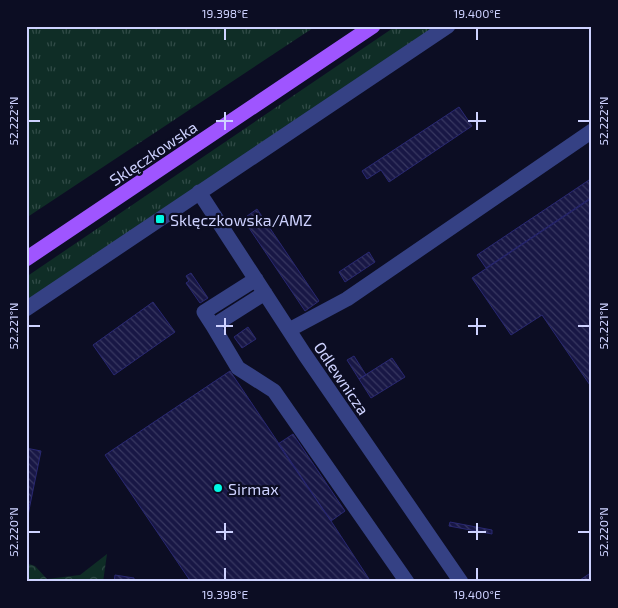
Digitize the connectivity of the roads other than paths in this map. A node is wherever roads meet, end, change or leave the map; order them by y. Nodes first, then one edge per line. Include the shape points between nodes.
1 (373, 26) edge
2 (448, 26) edge
3 (592, 131) edge
4 (199, 192) junction
5 (26, 259) edge
6 (256, 279) junction
7 (265, 293) junction
8 (26, 308) edge
9 (213, 326) junction
10 (290, 330) junction
11 (407, 582) edge
12 (461, 582) edge

1 - 5 main road, Sklęczkowska
2 - 4 street
3 - 10 street via 347,299
4 - 6 street, Odlewnicza
4 - 8 street
6 - 7 street, Odlewnicza
6 - 9 street via 204,312
7 - 9 street
7 - 10 street, Odlewnicza
9 - 11 street via 238,368 274,390
10 - 12 street, Odlewnicza

